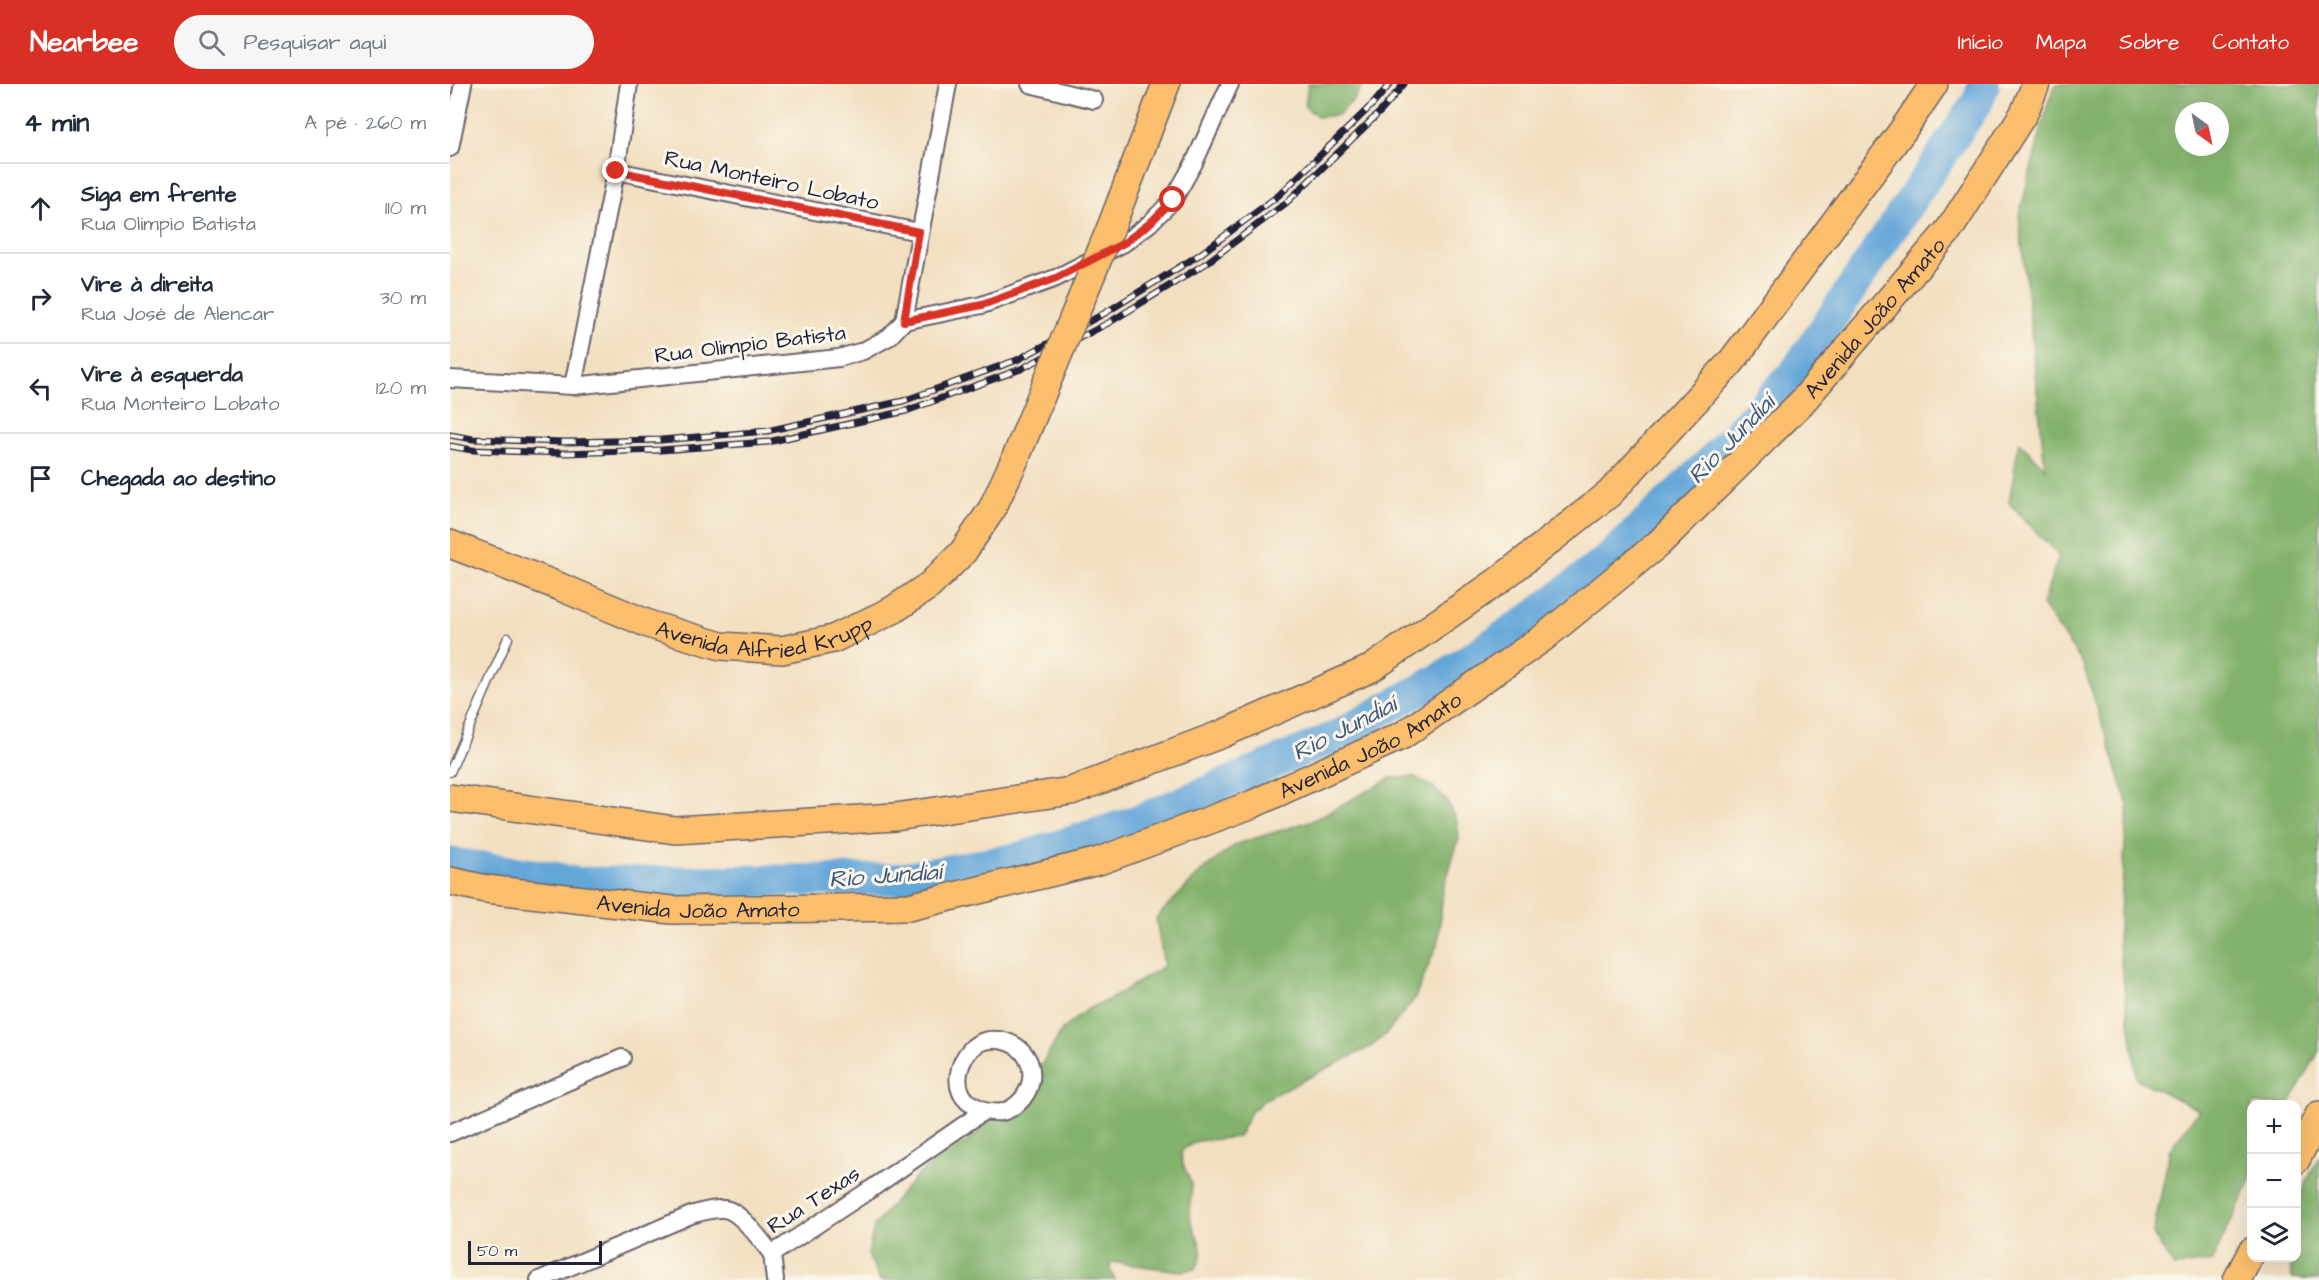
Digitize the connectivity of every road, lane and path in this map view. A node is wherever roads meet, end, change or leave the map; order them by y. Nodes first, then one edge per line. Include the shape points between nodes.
1 (463, 84) edge
2 (629, 84) edge
3 (948, 84) edge
4 (1030, 84) edge
5 (1166, 84) edge
6 (1230, 84) edge
7 (1934, 84) edge
8 (2036, 84) edge
9 (1094, 100) dead end
10 (450, 148) edge
11 (616, 171) junction
12 (919, 232) junction
13 (904, 321) junction
14 (450, 379) edge
15 (573, 386) junction
16 (450, 544) edge
17 (508, 638) dead end
18 (450, 772) edge
19 (450, 798) edge
20 (450, 882) edge
21 (622, 1058) dead end
22 (984, 1112) junction
23 (2319, 1115) edge
24 (450, 1133) edge
25 (2299, 1154) edge
26 (772, 1254) junction
27 (2247, 1261) edge
28 (539, 1280) edge
29 (775, 1280) edge
30 (2237, 1280) edge

1 - 10 street
2 - 11 street
3 - 12 street
4 - 9 street
5 - 16 main road, Avenida Alfried Krupp, bridge via 1111,227 992,509 930,585 893,610 833,639 782,650 721,646 651,625
6 - 13 street via 1173,200 1124,243 1056,278 982,305
7 - 19 main road via 1732,361 1609,494 1498,581 1372,668 1222,734 1071,791 895,817 675,830
8 - 20 main road, Avenida João Amato via 2024,113 1949,230 1801,403 1658,544 1544,638 1403,735 1253,804 1100,861 909,907 672,909
11 - 12 street, Rua Monteiro Lobato
11 - 15 street
12 - 13 street
13 - 15 street, Rua Olimpio Batista via 889,337 839,358
14 - 15 street, Rua Olimpio Batista
17 - 18 lane
21 - 24 street
22 - 22 street, Rua Texas via 1001,1113 1028,1094 1032,1077 1027,1058 1013,1043 993,1039 974,1046 960,1062 958,1082 967,1101
22 - 26 street, Rua Texas
23 - 25 main road
26 - 28 street, Rua Texas via 742,1219 726,1209 709,1210
26 - 29 street
27 - 30 main road

